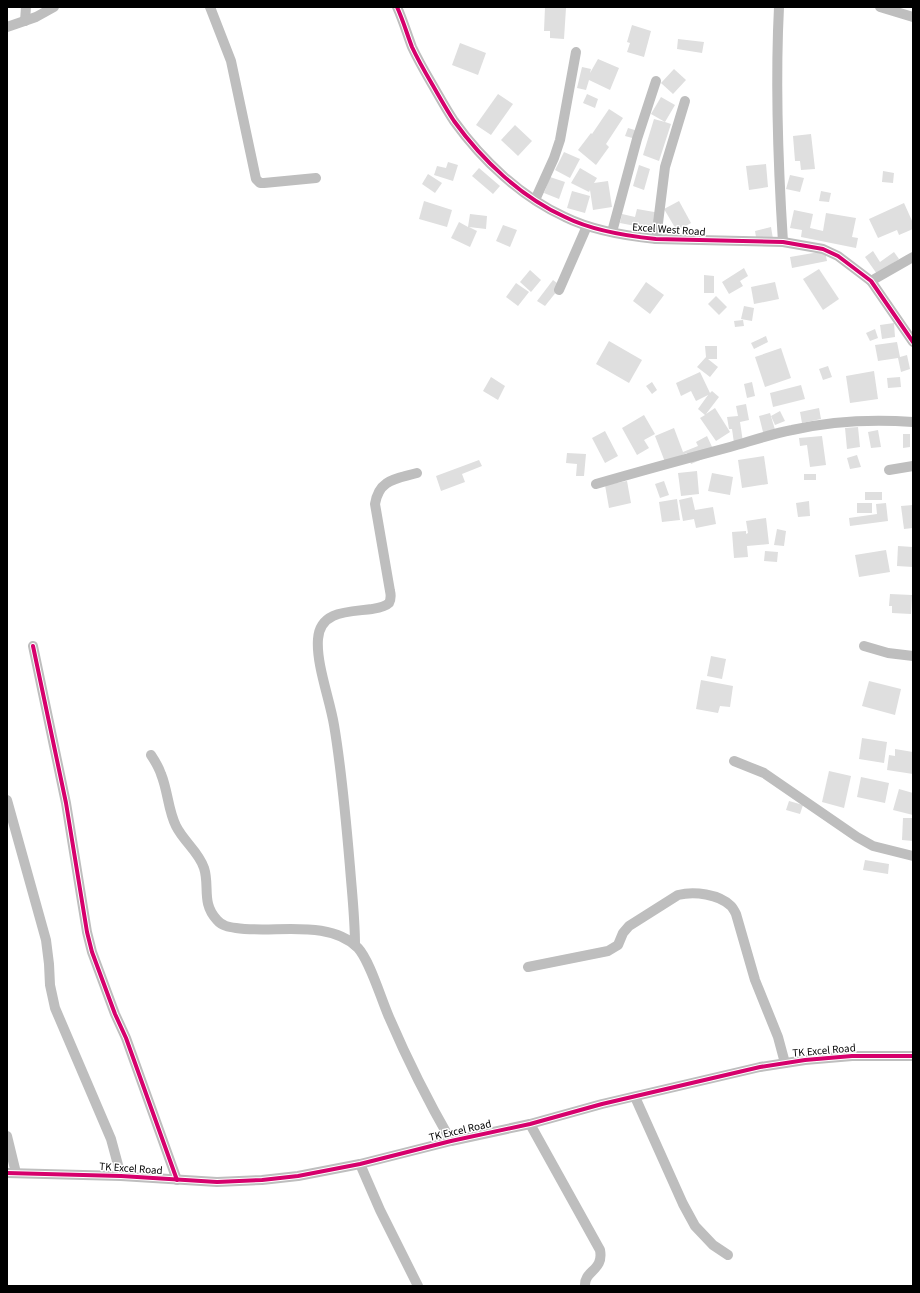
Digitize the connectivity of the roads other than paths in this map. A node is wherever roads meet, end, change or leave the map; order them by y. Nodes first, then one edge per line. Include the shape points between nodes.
1 (26, 7) edge
2 (54, 7) edge
3 (210, 7) edge
4 (397, 7) edge
5 (779, 7) edge
6 (880, 7) edge
7 (913, 17) edge
8 (25, 21) junction
9 (7, 27) edge
10 (576, 52) dead end
11 (656, 81) dead end
12 (685, 101) dead end
13 (316, 178) dead end
14 (535, 200) junction
15 (587, 226) junction
16 (612, 232) junction
17 (656, 239) junction
18 (783, 242) junction
19 (913, 257) edge
20 (871, 281) junction
21 (559, 290) dead end
22 (913, 342) edge
23 (913, 422) edge
24 (913, 466) edge
25 (889, 470) dead end
26 (417, 473) dead end
27 (596, 484) dead end
28 (33, 646) dead end
29 (864, 646) dead end
30 (913, 656) edge
31 (152, 755) dead end
32 (734, 761) dead end
33 (7, 800) edge
34 (913, 856) edge
35 (355, 945) junction
36 (528, 967) dead end
37 (913, 1056) edge
38 (785, 1063) junction
39 (635, 1097) junction
40 (530, 1124) junction
41 (7, 1136) edge
42 (451, 1141) junction
43 (360, 1164) junction
44 (11, 1173) edge
45 (121, 1176) junction
46 (177, 1180) junction
47 (728, 1255) dead end
48 (418, 1286) edge
49 (585, 1286) edge

1 - 8 street
2 - 8 street
3 - 13 street via 231,61 256,179 264,183
4 - 14 street, Excel West Road via 412,47 454,121 512,184
5 - 18 street via 779,152
6 - 7 street
8 - 9 street
10 - 14 street via 560,140
11 - 16 street via 637,139
12 - 17 street via 665,167
14 - 15 street, Excel West Road via 565,218
15 - 16 street, Excel West Road
15 - 21 street
16 - 17 street, Excel West Road
17 - 18 street, Excel West Road
18 - 20 street, Excel West Road via 823,250 838,256
19 - 20 street
20 - 22 street, Excel West Road
23 - 27 street via 848,422 792,430
24 - 25 street
26 - 35 street via 382,485 376,494 375,504 391,598 389,603 380,608 332,616 322,623 318,638 319,659 334,725 341,774
28 - 46 street via 66,803 92,952
29 - 30 street via 888,653
31 - 35 street via 161,774 175,825 198,855 205,870 207,902 217,921 244,929 313,930 331,933
32 - 34 street via 764,773 873,846
33 - 45 street via 46,940 54,1008 111,1139
35 - 42 street via 363,955 428,1100
36 - 38 street via 608,951 618,945 629,926 678,895 711,896 722,900 732,906 736,914 755,980 778,1037
37 - 38 street, TK Excel Road via 852,1056
38 - 39 street, TK Excel Road
39 - 40 street, TK Excel Road
39 - 47 street via 695,1226 713,1245
40 - 42 street, TK Excel Road
40 - 49 street via 600,1250 600,1263 586,1278
41 - 44 street
42 - 43 street, TK Excel Road
43 - 46 street, TK Excel Road via 262,1180
43 - 48 street
44 - 45 street, TK Excel Road
45 - 46 street, TK Excel Road

